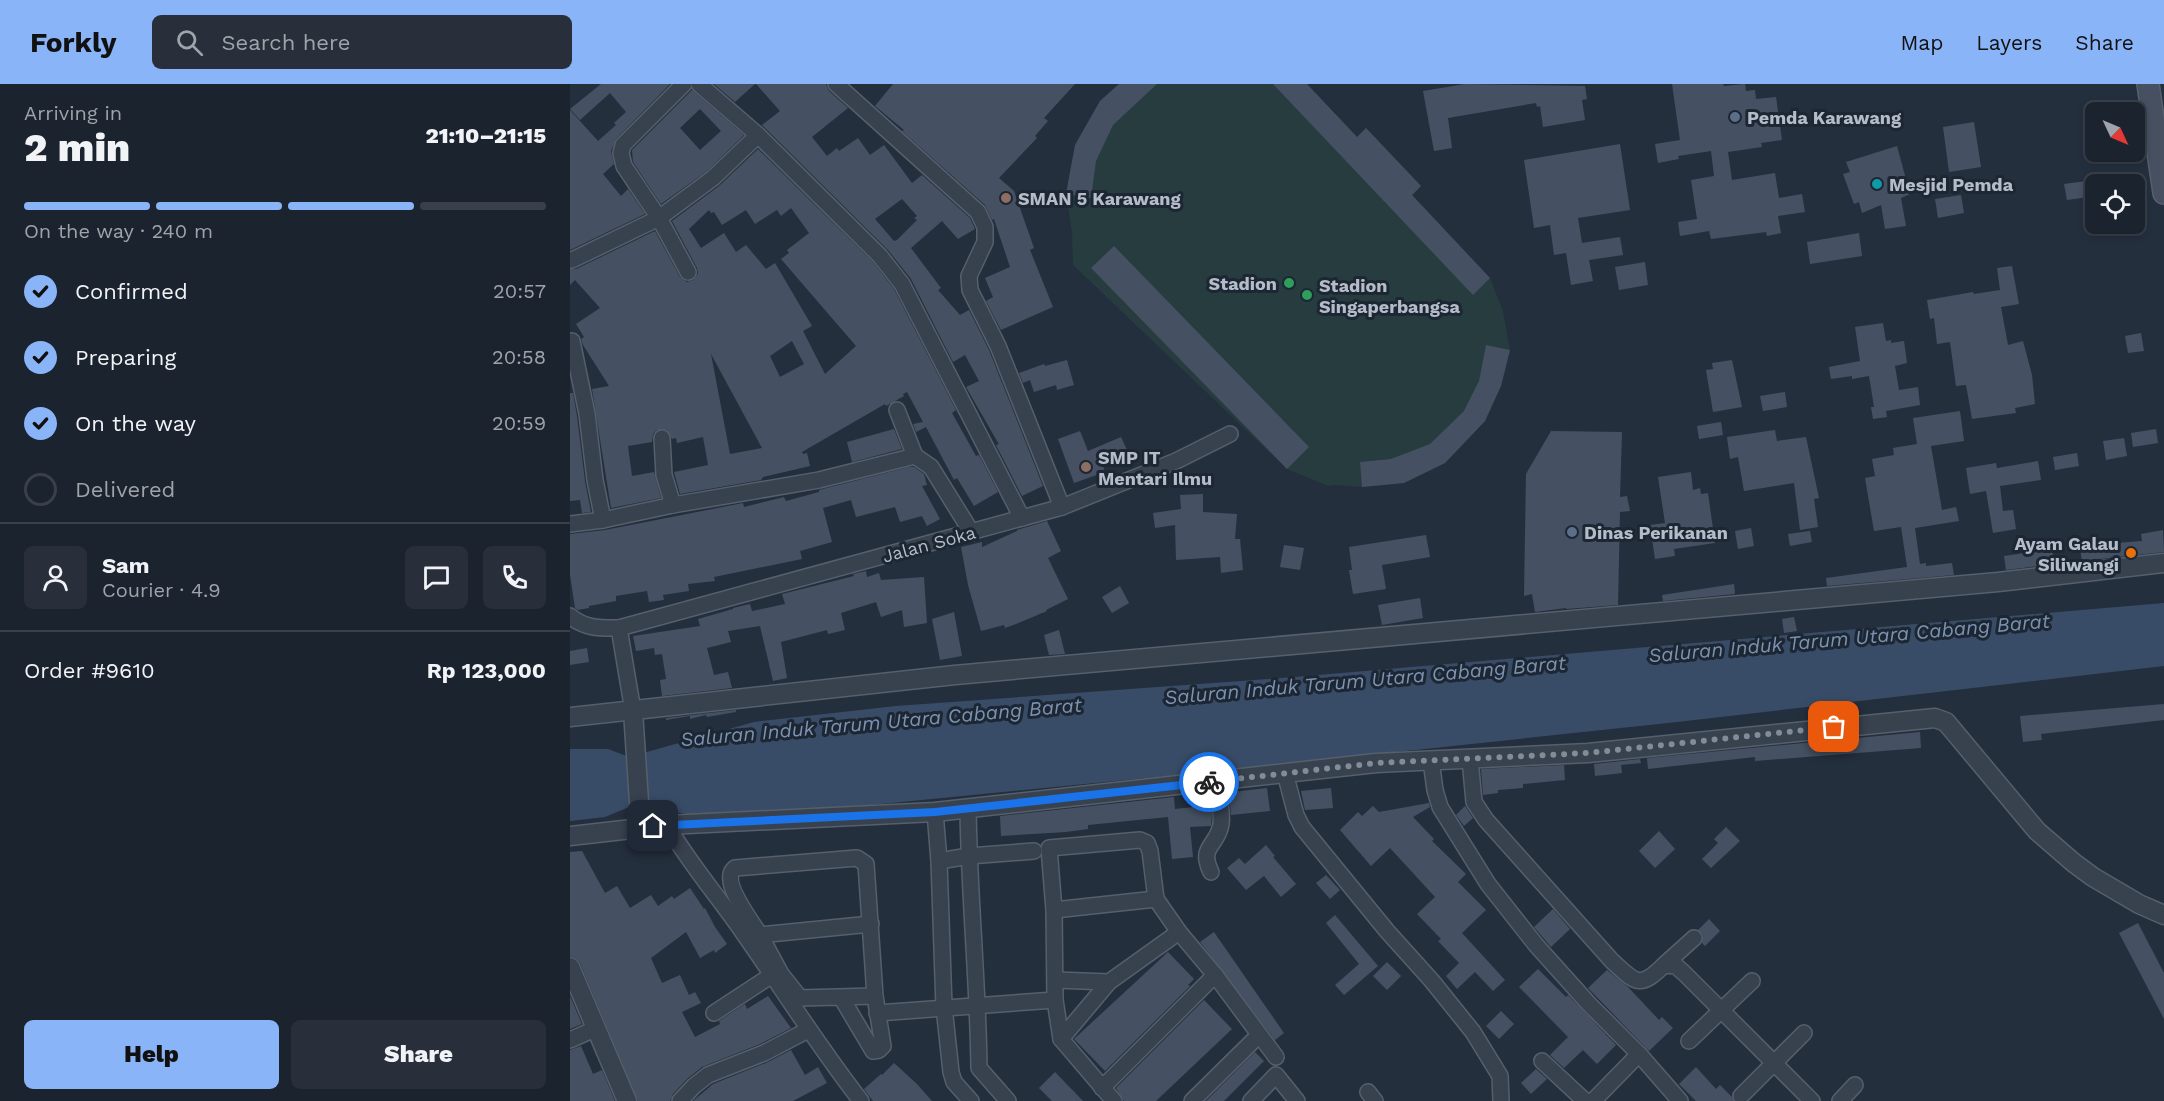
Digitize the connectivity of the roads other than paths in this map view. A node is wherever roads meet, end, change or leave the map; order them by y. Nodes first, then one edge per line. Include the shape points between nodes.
1 (684, 84) edge
2 (699, 84) edge
3 (836, 84) edge
4 (2148, 84) edge
5 (758, 135) junction
6 (2164, 193) edge
7 (659, 218) junction
8 (572, 260) dead end
9 (688, 273) dead end
10 (572, 341) dead end
11 (897, 410) dead end
12 (1230, 434) dead end
13 (662, 438) dead end
14 (915, 456) junction
15 (674, 505) junction
16 (1062, 507) junction
17 (1022, 518) junction
18 (603, 520) junction
19 (570, 524) edge
20 (972, 533) junction
21 (2164, 563) edge
22 (570, 616) edge
23 (619, 628) junction
24 (633, 711) junction
25 (570, 717) edge
26 (1470, 759) junction
27 (1431, 760) junction
28 (1285, 773) junction
29 (1217, 782) junction
30 (968, 808) junction
31 (935, 812) junction
32 (639, 822) junction
33 (667, 825) junction
34 (570, 836) edge
35 (1034, 851) dead end
36 (969, 856) junction
37 (939, 861) junction
38 (1211, 872) dead end
39 (1156, 898) junction
40 (1054, 910) junction
41 (2164, 915) edge
42 (871, 924) junction
43 (1179, 932) junction
44 (760, 935) junction
45 (1694, 938) dead end
46 (1664, 965) junction
47 (570, 967) edge
48 (771, 975) junction
49 (1215, 975) junction
50 (1056, 980) junction
51 (1752, 981) dead end
52 (1109, 982) junction
53 (875, 996) junction
54 (841, 997) junction
55 (1055, 1000) junction
56 (978, 1005) junction
57 (944, 1007) junction
58 (1722, 1010) junction
59 (714, 1013) dead end
60 (877, 1013) junction
61 (597, 1028) junction
62 (808, 1030) junction
63 (1803, 1033) dead end
64 (1259, 1035) junction
65 (1060, 1039) junction
66 (570, 1040) edge
67 (1689, 1041) dead end
68 (1639, 1054) junction
69 (1276, 1057) dead end
70 (1542, 1061) dead end
71 (1774, 1063) junction
72 (1855, 1085) dead end
73 (1102, 1088) junction
74 (1741, 1096) dead end
75 (627, 1101) edge
76 (680, 1101) edge
77 (861, 1101) edge
78 (971, 1101) edge
79 (1008, 1101) edge
80 (1113, 1101) edge
81 (1192, 1101) edge
82 (1251, 1101) edge
83 (1297, 1101) edge
84 (1501, 1101) edge
85 (1586, 1101) edge
86 (1593, 1101) edge
87 (1680, 1101) edge
88 (1812, 1101) edge
89 (1840, 1101) edge

1 - 7 street via 623,145 621,153 624,166
2 - 5 street
3 - 16 street via 978,212 985,227 985,242 969,276 970,290 998,346
4 - 6 main road
5 - 7 street via 713,178
5 - 17 street via 880,256 902,284
7 - 8 street
7 - 9 street
10 - 18 street
11 - 14 street
12 - 16 street, Jalan Soka via 1176,461
13 - 15 street via 664,475
14 - 15 street via 819,480
14 - 20 street via 931,467
15 - 18 street
16 - 17 street, Jalan Soka
17 - 20 street, Jalan Soka
18 - 19 street
20 - 23 street, Jalan Soka
21 - 24 street via 1998,582 955,675
22 - 23 street, Jalan Soka via 591,627
23 - 24 street
24 - 25 street
24 - 32 street
26 - 27 street
26 - 41 street via 1588,753 1935,718 1946,722 2037,831 2074,863
26 - 46 street via 1474,802 1486,820 1612,961 1640,981 1650,979
27 - 28 street
27 - 68 street via 1440,807 1488,884 1551,962
28 - 29 street
28 - 84 street via 1302,827 1473,1032 1500,1076
29 - 30 street
29 - 38 street via 1222,822 1205,855
30 - 31 street
30 - 36 street
31 - 33 street
31 - 37 street
32 - 33 street
32 - 34 street
33 - 48 street
35 - 36 street
36 - 37 street
36 - 56 street
37 - 57 street
39 - 40 street
39 - 40 street via 1147,843 1140,840 1049,848
39 - 43 street
40 - 50 street
42 - 44 street
42 - 44 street via 867,867 857,858 735,868 729,878 732,887
42 - 53 street
43 - 49 street
43 - 52 street
44 - 54 street via 781,974 800,998
45 - 46 street
46 - 58 street via 1676,966
47 - 61 street
48 - 59 street
48 - 62 street
49 - 64 street
49 - 73 street
50 - 52 street
50 - 55 street
51 - 58 street
52 - 65 street
53 - 54 street
53 - 60 street
54 - 60 street via 873,1051 883,1046
55 - 56 street
55 - 65 street
56 - 57 street
56 - 79 street via 979,1068
57 - 60 street
57 - 78 street via 951,1072 954,1082
58 - 67 street
58 - 71 street
61 - 66 street
61 - 75 street
62 - 76 street via 708,1075
62 - 77 street
63 - 71 street
64 - 69 street
64 - 81 street
65 - 73 street
68 - 86 street
68 - 87 street
70 - 85 street
71 - 74 street
71 - 88 street
72 - 89 street
73 - 80 street
82 - 83 street via 1276,1075

